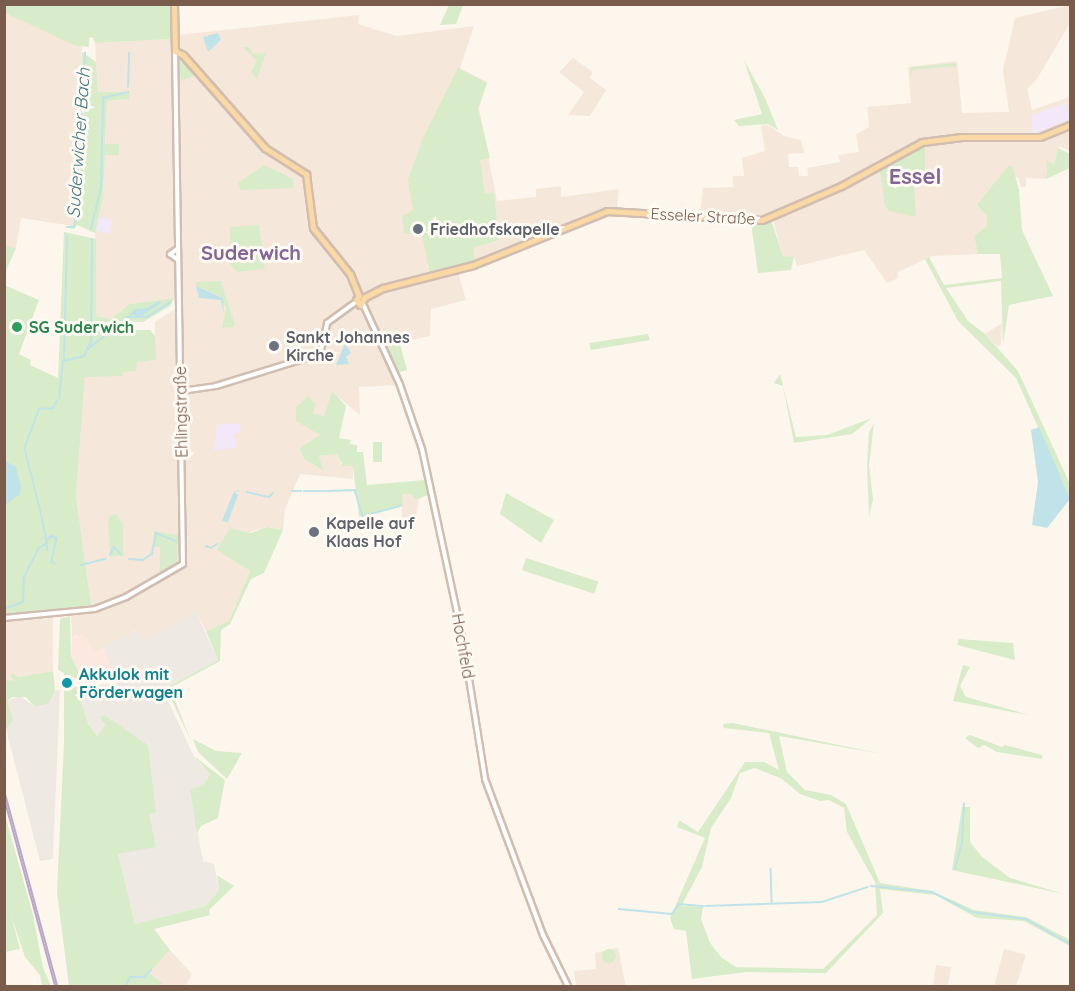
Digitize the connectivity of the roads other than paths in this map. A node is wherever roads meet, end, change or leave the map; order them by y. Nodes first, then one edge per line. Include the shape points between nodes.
1 (174, 4) edge
2 (175, 51) junction
3 (1071, 124) edge
4 (177, 249) junction
5 (177, 259) junction
6 (361, 300) junction
7 (181, 391) junction
8 (4, 618) edge
9 (568, 987) edge

1 - 2 main road, Ehlingstraße
2 - 4 street, Ehlingstraße
2 - 6 main road via 183,55 265,148 306,174 313,228 350,274
3 - 6 main road, Esseler Straße via 1040,137 962,137 922,142 841,186 762,220 608,211 473,265 383,288
4 - 5 street, Ehlingstraße
4 - 5 street, Ehlingstraße via 170,254
5 - 7 street, Ehlingstraße
6 - 7 street via 327,323 318,353 216,386
6 - 9 street, Hochfeld via 400,385 422,449 463,641 485,779 543,935
7 - 8 street, Ehlingstraße via 183,564 126,597 95,609

